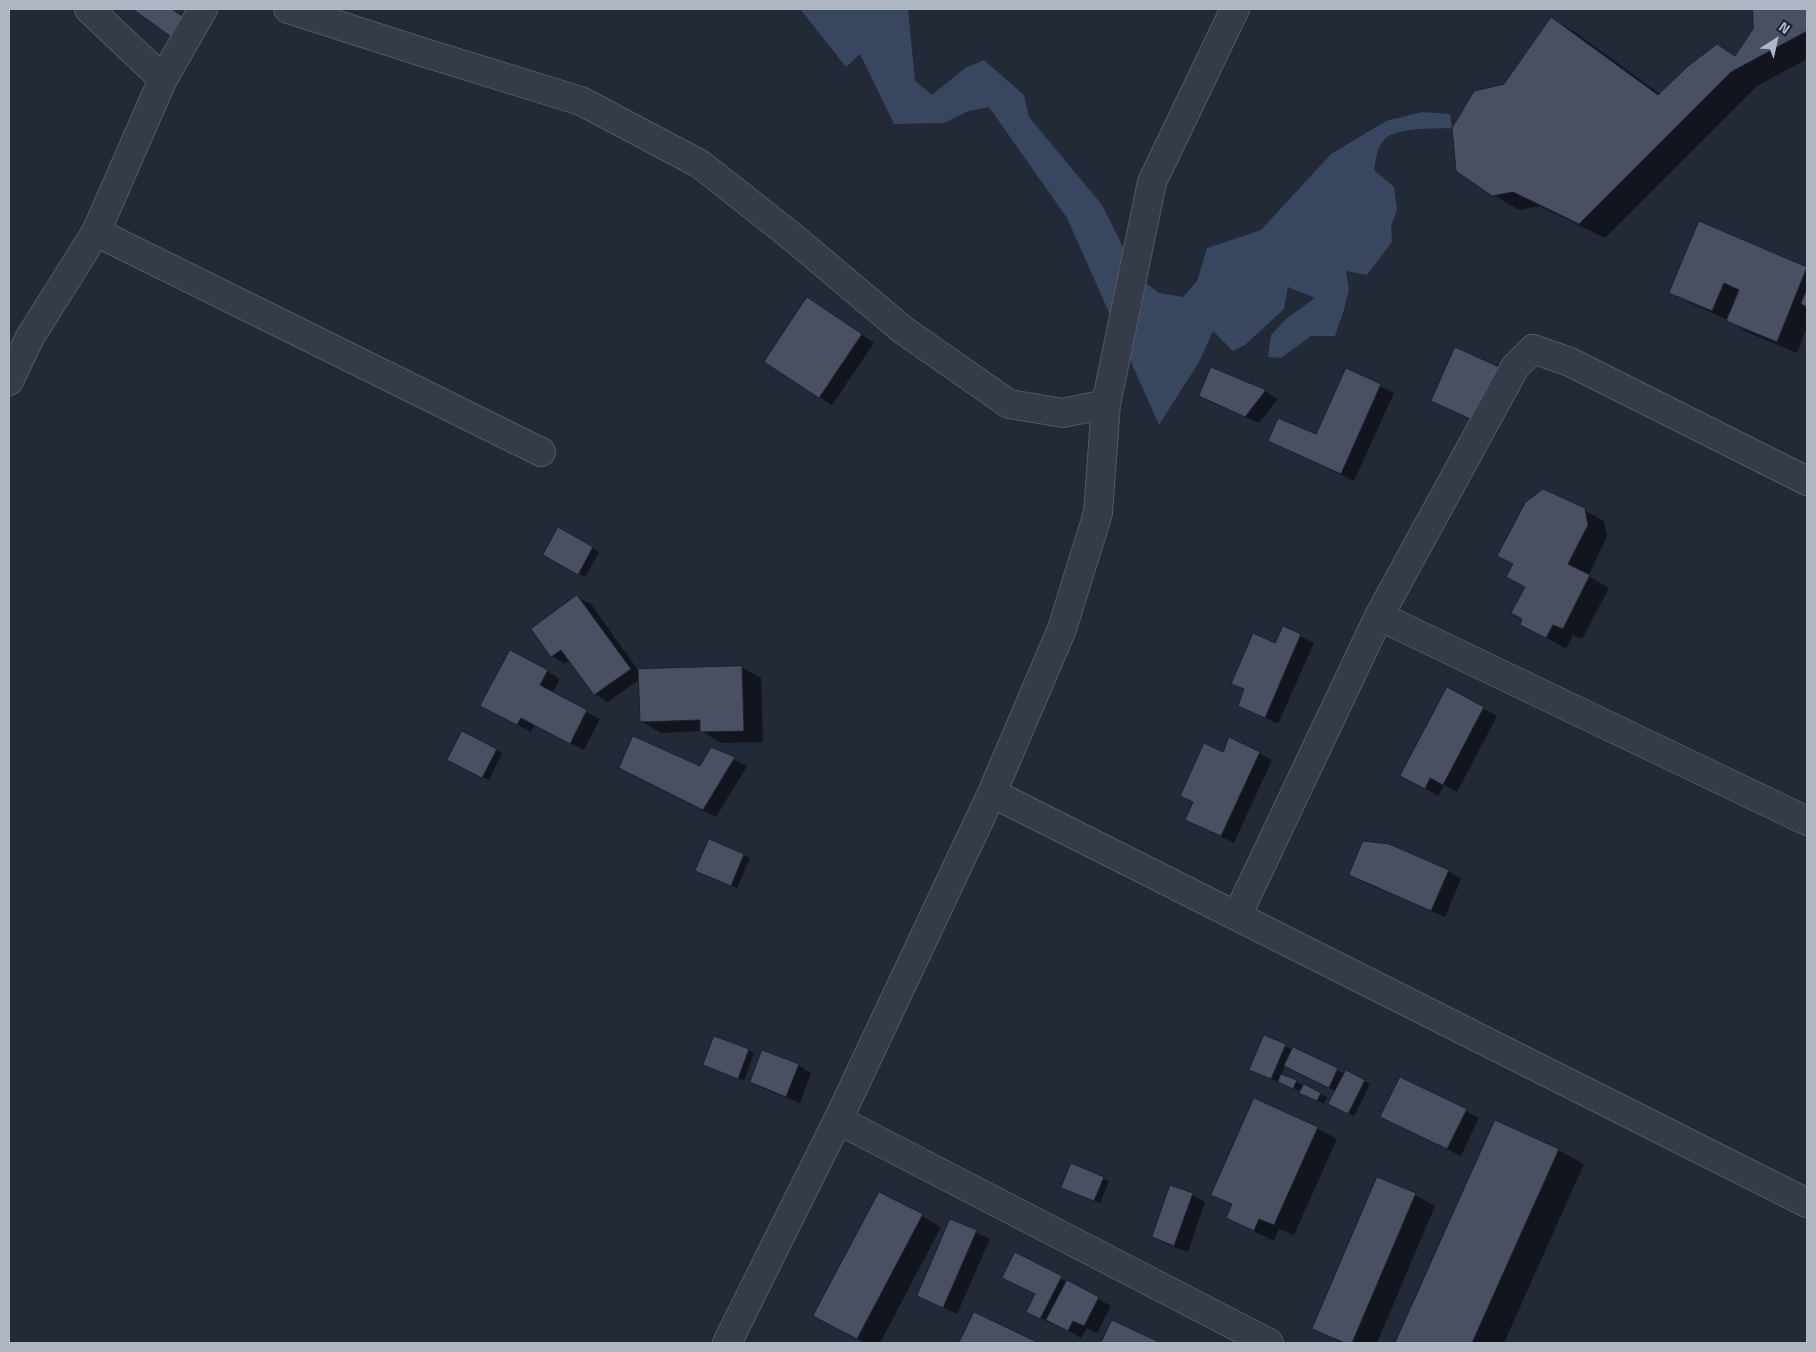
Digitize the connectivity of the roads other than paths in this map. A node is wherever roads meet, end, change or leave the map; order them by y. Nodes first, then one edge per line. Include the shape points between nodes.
1 (89, 9) edge
2 (203, 9) edge
3 (288, 9) edge
4 (1235, 9) edge
5 (163, 79) junction
6 (96, 232) junction
7 (9, 381) edge
8 (1106, 404) junction
9 (541, 452) dead end
10 (1807, 481) edge
11 (1379, 616) junction
12 (992, 793) junction
13 (1807, 821) edge
14 (1237, 916) junction
15 (838, 1120) junction
16 (1807, 1203) edge
17 (727, 1343) edge
18 (1269, 1343) edge

1 - 5 street
2 - 5 street
3 - 8 street via 581,101 700,164 903,330 1009,404 1063,413
4 - 8 street via 1152,182
5 - 6 street
6 - 7 street via 30,337
6 - 9 street
8 - 12 street via 1098,513 1062,628
10 - 11 street via 1570,362 1533,349 1515,367
11 - 13 street
11 - 14 street
12 - 14 street
12 - 15 street
14 - 16 street
15 - 17 street
15 - 18 street

